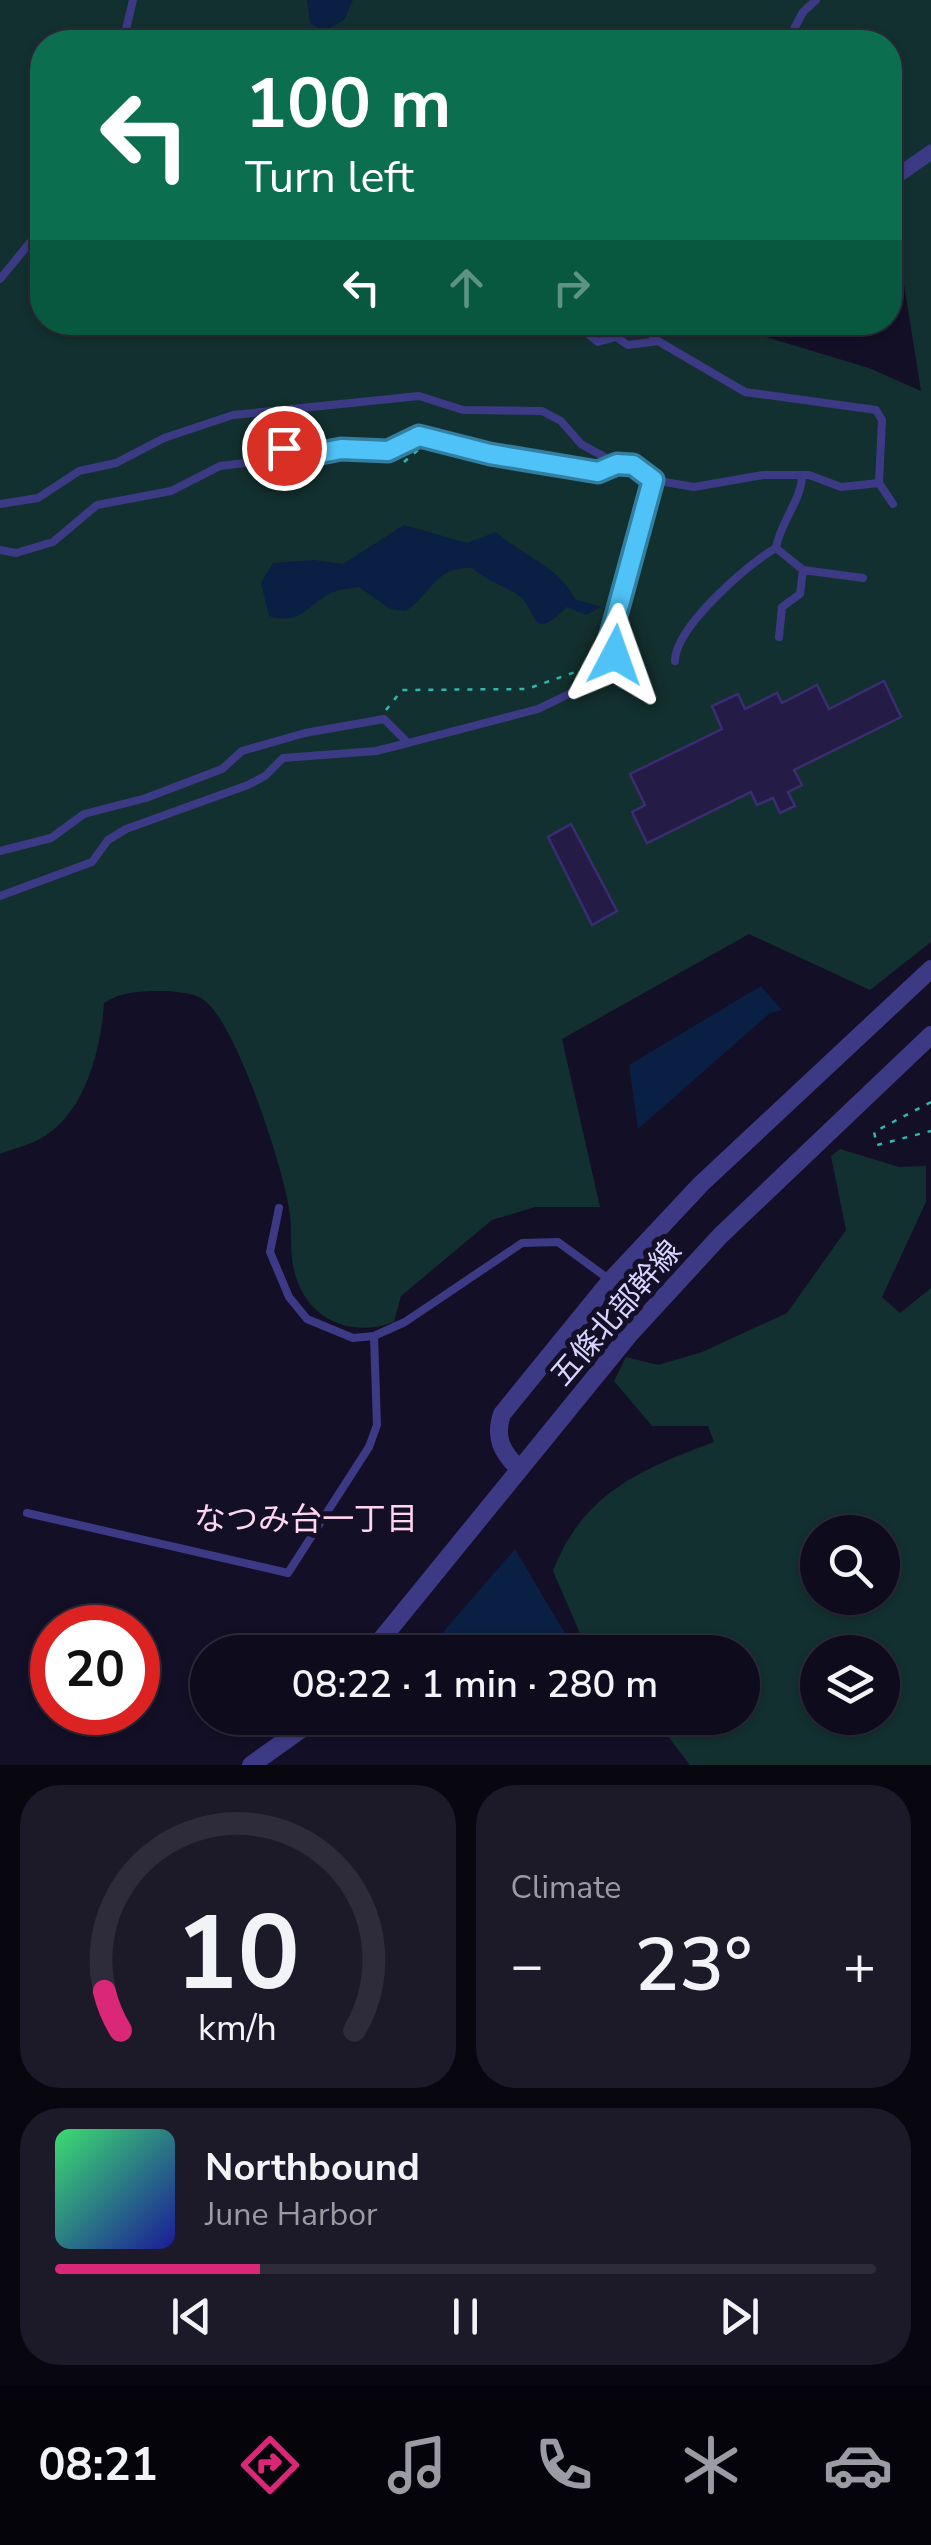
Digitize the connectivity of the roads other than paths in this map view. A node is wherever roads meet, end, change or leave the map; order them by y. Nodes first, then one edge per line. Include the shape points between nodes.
1 (133, 0) edge
2 (816, 0) edge
3 (126, 30) edge
4 (793, 30) edge
5 (931, 152) edge
6 (902, 173) edge
7 (30, 243) edge
8 (0, 280) edge
9 (589, 335) edge
10 (652, 335) edge
11 (658, 341) junction
12 (617, 464) junction
13 (802, 474) junction
14 (653, 480) junction
15 (879, 483) junction
16 (0, 504) edge
17 (894, 504) dead end
18 (776, 548) junction
19 (0, 550) edge
20 (803, 570) junction
21 (863, 578) dead end
22 (779, 637) dead end
23 (675, 661) dead end
24 (408, 742) junction
25 (0, 850) edge
26 (0, 896) edge
27 (931, 969) edge
28 (931, 1035) edge
29 (279, 1208) dead end
30 (611, 1280) junction
31 (374, 1336) junction
32 (519, 1469) junction
33 (27, 1513) dead end
34 (385, 1635) edge
35 (293, 1735) edge
36 (252, 1765) edge

1 - 3 lane
2 - 4 lane
5 - 6 street
7 - 8 lane
9 - 11 lane via 628,345
10 - 11 lane
11 - 15 lane via 745,392 876,410 882,420
12 - 14 lane via 633,465
12 - 16 lane via 542,411 463,410 419,396 233,414 116,463 79,471 38,498
12 - 19 lane via 598,472 419,436 388,451 341,449 311,457 272,449 158,495 98,506 54,542 16,553
13 - 14 lane via 694,487
13 - 15 lane via 841,488
13 - 18 lane
14 - 24 lane via 610,638 615,655 571,693 538,710
15 - 17 lane
18 - 20 lane
18 - 23 lane via 745,568 684,632
20 - 21 lane
20 - 22 lane via 800,594 782,608
24 - 25 lane via 384,719 305,733 242,750 222,769 146,798 84,814 51,838
24 - 26 lane via 376,752 282,758 248,785 126,829 80,868
27 - 30 street via 701,1184
28 - 32 street, 五條北部幹線 via 720,1236
29 - 31 lane via 270,1252 295,1308 336,1333
30 - 31 lane via 558,1242 522,1243
30 - 32 street via 502,1414 499,1443
31 - 33 lane via 373,1436 288,1573
32 - 34 street, 五條北部幹線
35 - 36 street

